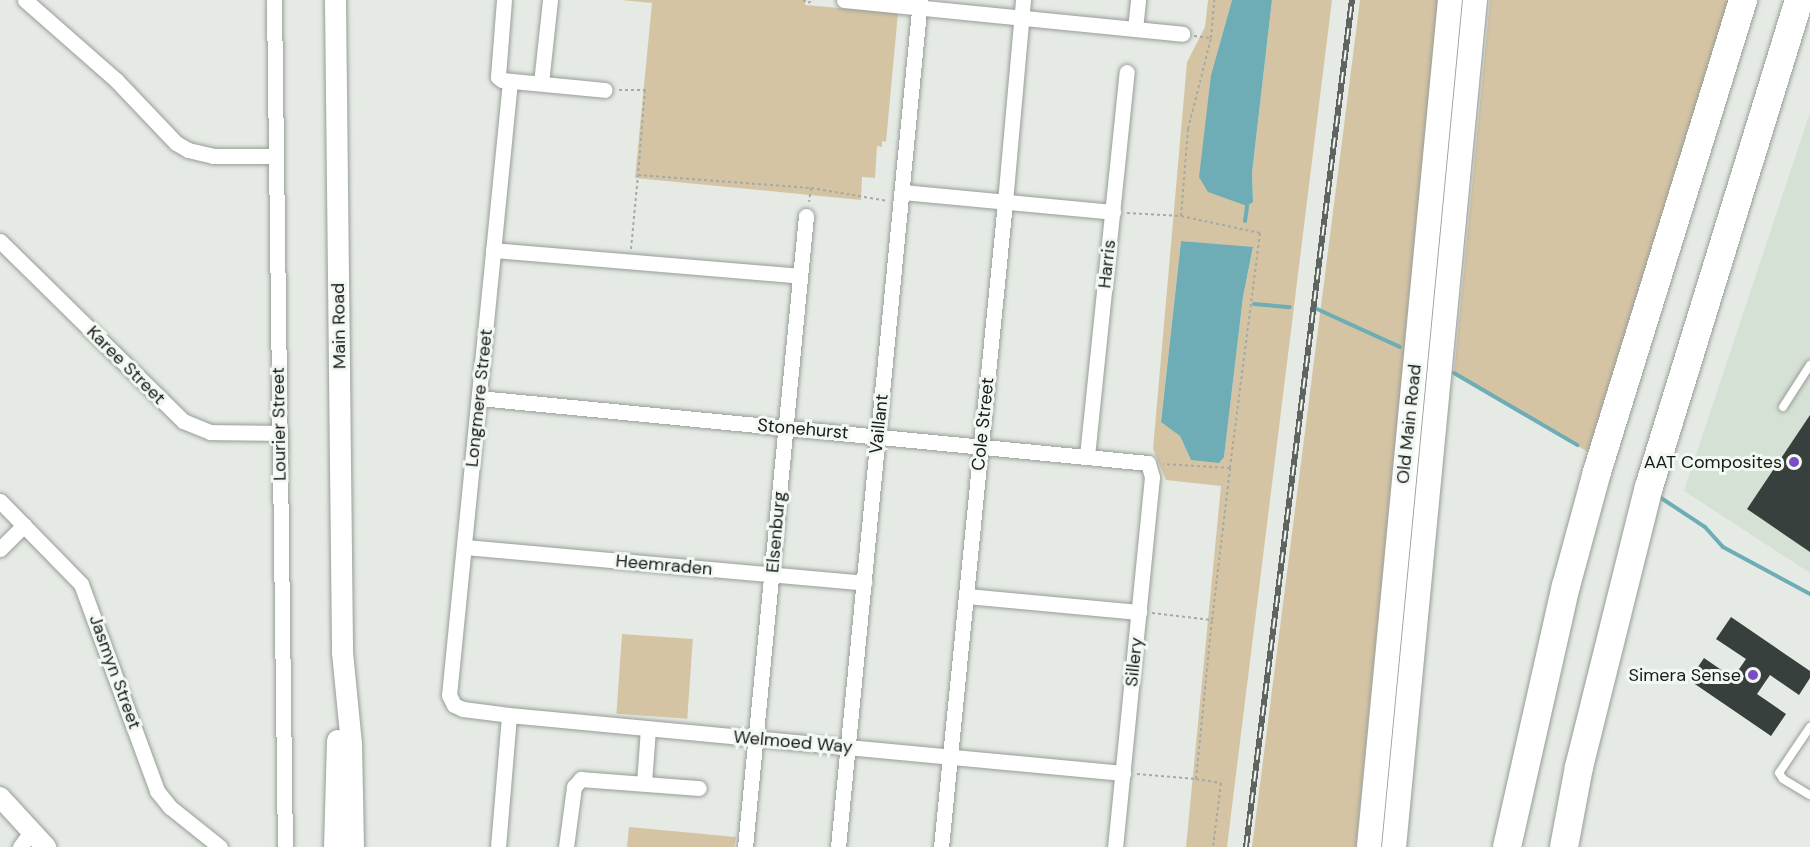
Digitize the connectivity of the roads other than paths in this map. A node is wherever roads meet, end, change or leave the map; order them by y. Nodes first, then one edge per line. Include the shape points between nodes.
1 (25, 0) edge
2 (274, 0) edge
3 (335, 0) edge
4 (504, 0) edge
5 (550, 0) edge
6 (844, 0) edge
7 (1023, 0) edge
8 (1138, 0) edge
9 (1450, 0) edge
10 (1475, 0) edge
11 (1743, 0) edge
12 (1799, 0) edge
13 (919, 3) edge
14 (1021, 17) junction
15 (1136, 29) junction
16 (1182, 34) road end
17 (1127, 72) dead end
18 (510, 81) junction
19 (542, 83) junction
20 (605, 90) road end
21 (276, 156) junction
22 (902, 197) junction
23 (1005, 202) junction
24 (1113, 212) junction
25 (806, 216) road end
26 (0, 241) edge
27 (493, 250) junction
28 (800, 276) junction
29 (1810, 365) edge
30 (478, 398) junction
31 (1783, 407) dead end
32 (786, 427) junction
33 (279, 433) junction
34 (878, 436) junction
35 (981, 446) junction
36 (1087, 456) junction
37 (1150, 470) joint
38 (0, 501) edge
39 (24, 525) junction
40 (464, 547) junction
41 (0, 549) edge
42 (772, 575) junction
43 (864, 583) junction
44 (966, 596) junction
45 (1138, 612) junction
46 (342, 652) junction
47 (463, 709) joint
48 (509, 715) junction
49 (1810, 727) edge
50 (648, 729) junction
51 (756, 739) junction
52 (847, 747) junction
53 (950, 757) junction
54 (1123, 773) junction
55 (644, 783) junction
56 (699, 788) dead end
57 (1810, 795) edge
58 (0, 797) edge
59 (25, 840) edge
60 (46, 847) edge
61 (220, 847) edge
62 (285, 847) edge
63 (334, 847) edge
64 (353, 847) edge
65 (498, 847) edge
66 (566, 847) edge
67 (745, 847) edge
68 (838, 847) edge
69 (941, 847) edge
70 (1115, 847) edge
71 (1368, 847) edge
72 (1394, 847) edge
73 (1507, 847) edge
74 (1564, 847) edge

1 - 21 street via 116,80 176,143 213,156
2 - 21 street, Lourier Street
3 - 46 main road, Main Road
4 - 18 street via 496,72 500,79
5 - 19 street
6 - 13 street
7 - 14 street, Cole Street
8 - 15 street
9 - 71 main road, Old Main Road
10 - 72 main road, Old Main Road
11 - 73 highway via 1597,472 1561,609
12 - 74 highway via 1649,487 1579,767
13 - 14 street
13 - 22 street, Vaillant
14 - 15 street
14 - 23 street, Cole Street
15 - 16 street
17 - 24 street, Harris
18 - 19 street
18 - 27 street, Longmere Street
19 - 20 street
21 - 33 street, Lourier Street
22 - 23 street
22 - 34 street, Vaillant
23 - 24 street
23 - 35 street, Cole Street
24 - 36 street, Harris
25 - 28 street, Elsenburg
26 - 33 street, Karee Street via 183,421 210,432
27 - 28 street
27 - 30 street, Longmere Street
28 - 32 street, Elsenburg
29 - 31 lane
30 - 32 street, Stonehurst
30 - 40 street, Longmere Street
32 - 34 street, Stonehurst
32 - 42 street, Elsenburg
33 - 62 street, Lourier Street
34 - 35 street, Stonehurst
34 - 43 street, Vaillant
35 - 36 street, Stonehurst
35 - 44 street, Cole Street
36 - 37 street, Stonehurst
37 - 45 street, Sillery
38 - 39 street, Jasmyn Street
39 - 41 street
39 - 61 street, Jasmyn Street via 73,573 87,594 157,790 170,807
40 - 42 street, Heemraden
40 - 47 street, Longmere Street via 449,695 453,705
42 - 43 street, Heemraden
42 - 51 street, Elsenburg
43 - 52 street, Vaillant
44 - 45 street
44 - 53 street, Cole Street
45 - 54 street, Sillery
46 - 63 main road, Main Road
46 - 64 main road, Main Road via 351,743
47 - 48 street, Welmoed Way
48 - 50 street, Welmoed Way
48 - 65 street
49 - 57 lane via 1779,773 1783,780
50 - 51 street, Welmoed Way
50 - 55 street
51 - 52 street, Welmoed Way
51 - 67 street, Elsenburg
52 - 53 street, Welmoed Way
52 - 68 street, Vaillant
53 - 54 street, Welmoed Way
53 - 69 street, Cole Street
54 - 70 street, Sillery
55 - 56 street
55 - 66 street via 590,778 578,781
58 - 59 street
59 - 60 street

